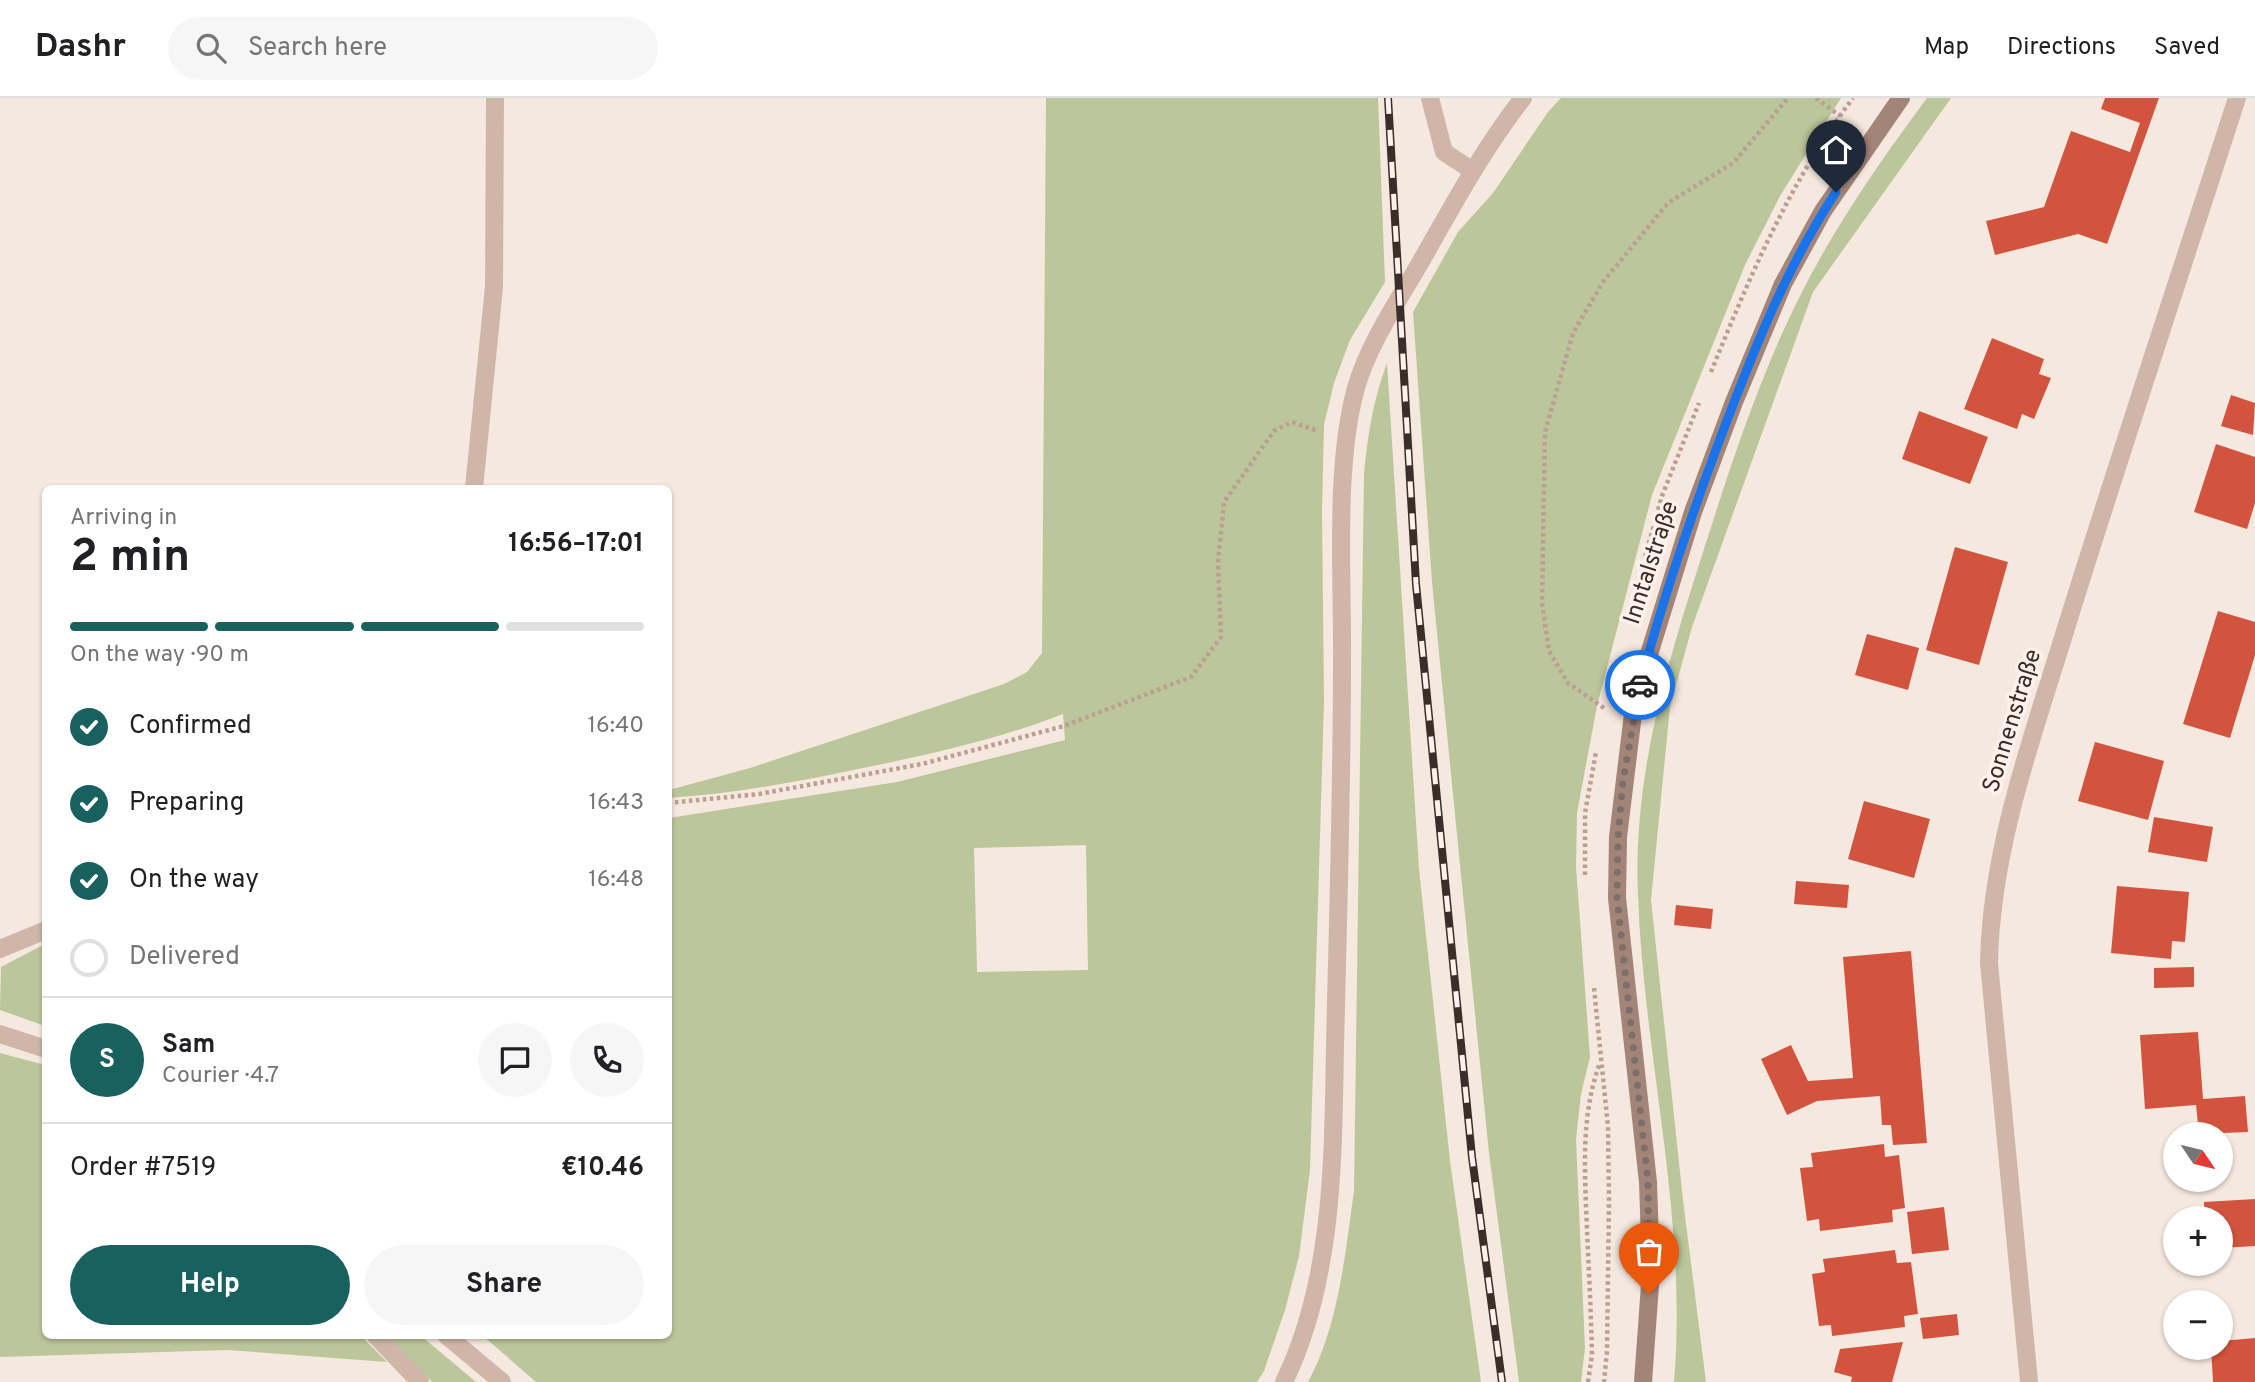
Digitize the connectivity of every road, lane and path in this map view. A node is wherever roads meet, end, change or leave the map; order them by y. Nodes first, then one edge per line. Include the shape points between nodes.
1 (495, 98) edge
2 (1430, 98) edge
3 (1523, 98) edge
4 (1788, 98) edge
5 (1816, 98) edge
6 (1901, 98) edge
7 (2237, 98) edge
8 (1839, 116) dead end
9 (1473, 171) junction
10 (1346, 448) junction
11 (474, 485) edge
12 (1604, 708) dead end
13 (672, 803) edge
14 (42, 932) edge
15 (0, 949) edge
16 (0, 1034) edge
17 (42, 1048) edge
18 (1601, 1059) dead end
19 (379, 1339) edge
20 (451, 1339) edge
21 (420, 1382) edge
22 (502, 1382) edge
23 (1284, 1382) edge
24 (1588, 1382) edge
25 (1643, 1382) edge
26 (2029, 1382) edge

1 - 11 street via 494,287
2 - 9 street via 1444,152
3 - 9 street
4 - 12 path via 1733,163 1668,203 1603,282 1573,332 1545,432 1542,603 1549,651 1568,683
5 - 8 path
6 - 25 main road, Inntalstraße via 1823,211 1783,284 1693,512 1633,714 1618,837 1617,898 1648,1182 1651,1271
7 - 26 street, Sonnenstraße via 2038,722 2012,810 1989,921 1989,962
9 - 10 street via 1369,352 1356,390
10 - 13 path via 1311,427 1292,422 1273,431 1224,502 1220,637 1191,677 1064,726 922,764 759,794
10 - 23 street via 1333,1176 1308,1315
14 - 15 street
16 - 17 street
18 - 24 path via 1586,1119 1592,1355
19 - 21 street
20 - 22 street

